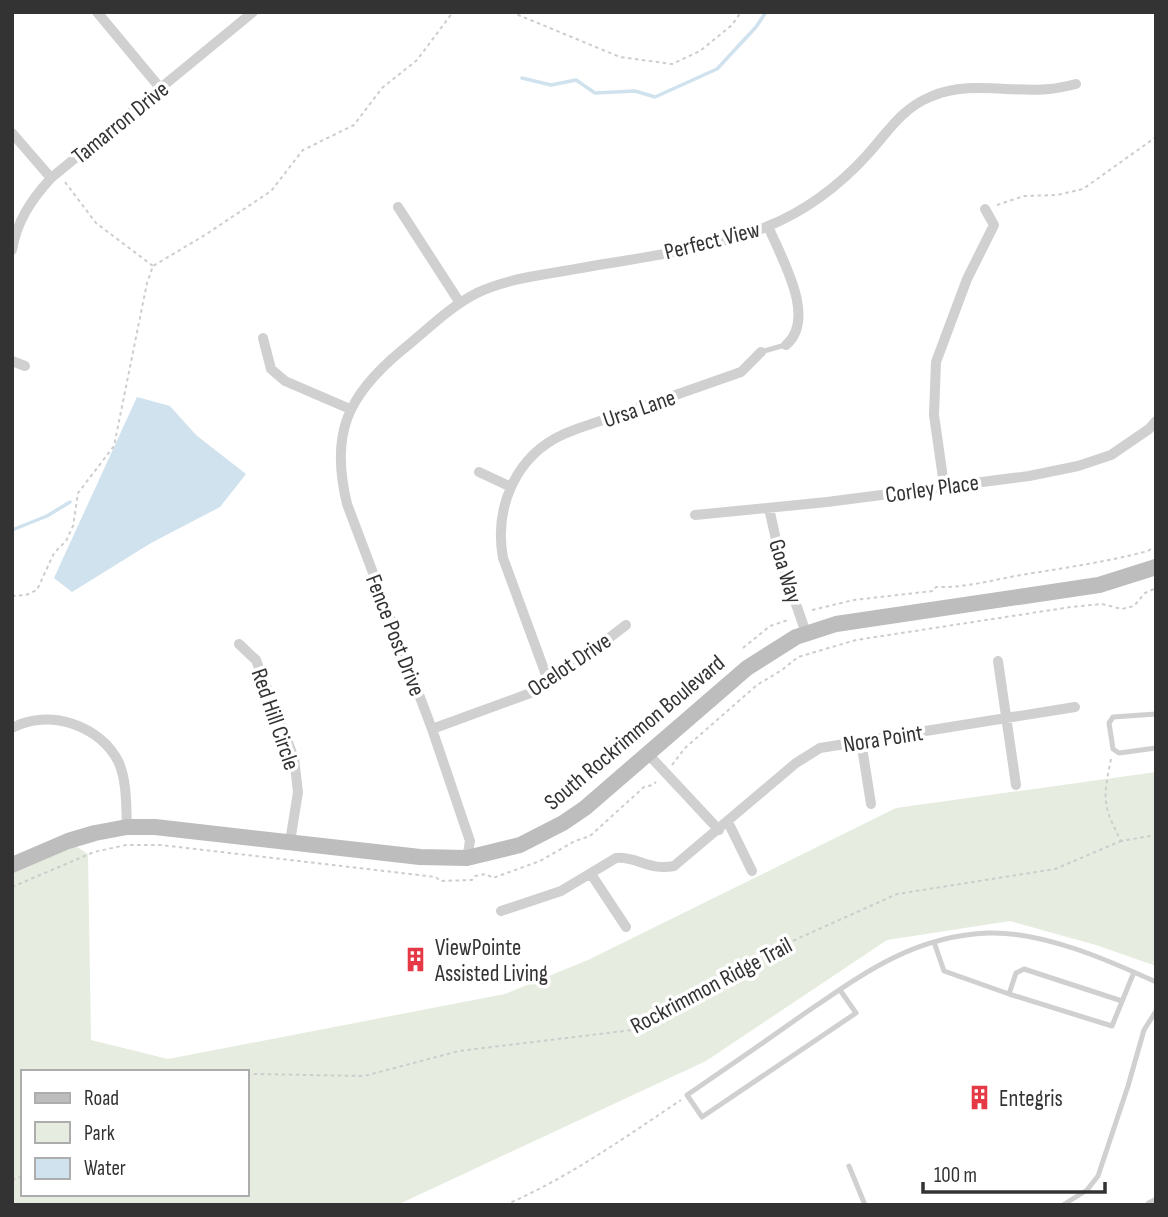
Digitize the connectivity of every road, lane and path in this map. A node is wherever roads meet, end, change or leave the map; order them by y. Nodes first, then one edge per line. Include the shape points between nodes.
1 (97, 12) edge
2 (253, 12) edge
3 (453, 12) edge
4 (511, 12) edge
5 (741, 12) edge
6 (1076, 84) dead end
7 (160, 89) junction
8 (12, 133) edge
9 (1156, 137) edge
10 (54, 175) junction
11 (398, 207) dead end
12 (985, 209) joint
13 (768, 226) junction
14 (12, 250) edge
15 (153, 266) junction
16 (460, 303) junction
17 (263, 338) dead end
18 (783, 346) joint
19 (761, 352) joint
20 (12, 361) edge
21 (24, 366) dead end
22 (350, 409) junction
23 (1156, 421) edge
24 (479, 472) dead end
25 (944, 485) junction
26 (511, 487) junction
27 (769, 508) junction
28 (695, 515) dead end
29 (1156, 546) edge
30 (1156, 567) edge
31 (1156, 588) edge
32 (12, 596) edge
33 (800, 616) junction
34 (626, 625) dead end
35 (806, 633) junction
36 (239, 644) dead end
37 (743, 648) dead end
38 (998, 662) dead end
39 (549, 683) junction
40 (1074, 707) dead end
41 (1156, 714) edge
42 (1005, 718) junction
43 (12, 728) edge
44 (432, 729) junction
45 (861, 741) junction
46 (1113, 748) junction
47 (1156, 748) edge
48 (648, 754) junction
49 (664, 773) junction
50 (1016, 785) dead end
51 (871, 804) dead end
52 (723, 826) junction
53 (127, 827) junction
54 (1156, 835) edge
55 (1121, 841) junction
56 (290, 842) junction
57 (467, 858) junction
58 (12, 865) edge
59 (752, 871) dead end
60 (591, 874) junction
61 (12, 887) edge
62 (501, 911) dead end
63 (626, 927) dead end
64 (934, 942) junction
65 (1134, 972) junction
66 (1156, 982) edge
67 (840, 990) junction
68 (1009, 994) junction
69 (1122, 1001) junction
70 (1156, 1011) edge
71 (248, 1076) edge
72 (687, 1095) junction
73 (849, 1166) dead end
74 (1156, 1202) edge
75 (505, 1205) edge
76 (865, 1205) edge
77 (1063, 1205) edge
78 (1150, 1205) edge

1 - 7 street
2 - 7 street, Tamarron Drive
3 - 15 path via 417,60 382,88 354,125 303,150 271,191
4 - 5 path via 620,57 672,64 699,51
6 - 13 street, Perfect View via 1049,89 969,88 928,97 898,117 837,185 796,214
7 - 10 street, Tamarron Drive
8 - 10 street
9 - 12 path via 1083,189 1024,196
10 - 14 street, Tamarron Drive via 23,213
10 - 15 path via 96,223
11 - 16 street
12 - 25 street via 994,225 967,279 936,362 934,415
13 - 16 street, Perfect View via 727,241 512,280
13 - 18 street via 798,300 797,330
15 - 32 path via 114,446 78,494 73,526 37,590
16 - 22 street, Perfect View via 374,375
17 - 22 street via 271,369 285,381
18 - 19 lane, Ursa Lane
19 - 26 street, Ursa Lane via 741,372 563,435 531,457
20 - 21 street
22 - 44 street, Fence Post Drive via 340,461 347,504
23 - 25 street, Corley Place via 1111,455 1078,466
24 - 26 street
25 - 27 street, Corley Place
26 - 39 street, Ursa Lane via 499,522 499,540
27 - 28 street, Corley Place
27 - 33 street, Goa Way
29 - 33 path via 1088,566 961,588 936,587 854,600
30 - 35 main road, South Rockrimmon Boulevard via 1099,585 836,624
31 - 49 path via 1134,606 1122,609 1102,604 1071,607 856,640 798,657 757,685 685,748
33 - 35 street, Goa Way
33 - 37 path via 770,626
34 - 39 street, Ocelot Drive
35 - 48 main road, South Rockrimmon Boulevard via 747,667
36 - 56 street, Red Hill Circle via 256,660 294,758 298,792
38 - 42 street
39 - 44 street, Ocelot Drive
40 - 42 street, Nora Point
41 - 46 lane via 1113,717 1109,723
42 - 45 street, Nora Point
42 - 50 street
43 - 53 street via 28,715 66,722 83,728 108,748 124,779
44 - 57 street, Fence Post Drive via 470,841
45 - 51 street
45 - 52 street, Nora Point via 806,755
46 - 47 lane via 1119,752
46 - 55 path via 1103,797
48 - 49 street
48 - 57 main road, South Rockrimmon Boulevard via 563,823 520,845
49 - 52 street
49 - 61 path via 590,836 493,878 486,874 471,880 440,881 189,848 126,845 94,852
52 - 59 street
52 - 60 street, Nora Point via 674,866 655,868 625,857
53 - 56 main road, South Rockrimmon Boulevard via 181,828
53 - 58 main road, South Rockrimmon Boulevard via 68,841
54 - 55 path, Rockrimmon Ridge Trail
55 - 71 path, Rockrimmon Ridge Trail via 1055,869 897,894 777,948 632,1030 459,1051 363,1076
56 - 57 main road, South Rockrimmon Boulevard
60 - 62 street, Nora Point via 561,891
60 - 63 street
64 - 65 lane via 1012,934 1079,951
64 - 67 lane via 873,968
64 - 68 lane via 944,971
65 - 66 lane
65 - 69 lane
67 - 72 lane
67 - 72 lane via 856,1013 702,1118
68 - 69 lane via 1016,973 1024,969
68 - 69 lane via 1112,1026
70 - 77 lane via 1144,1030 1098,1176 1087,1191
72 - 75 path via 583,1166
73 - 76 lane
74 - 78 street

